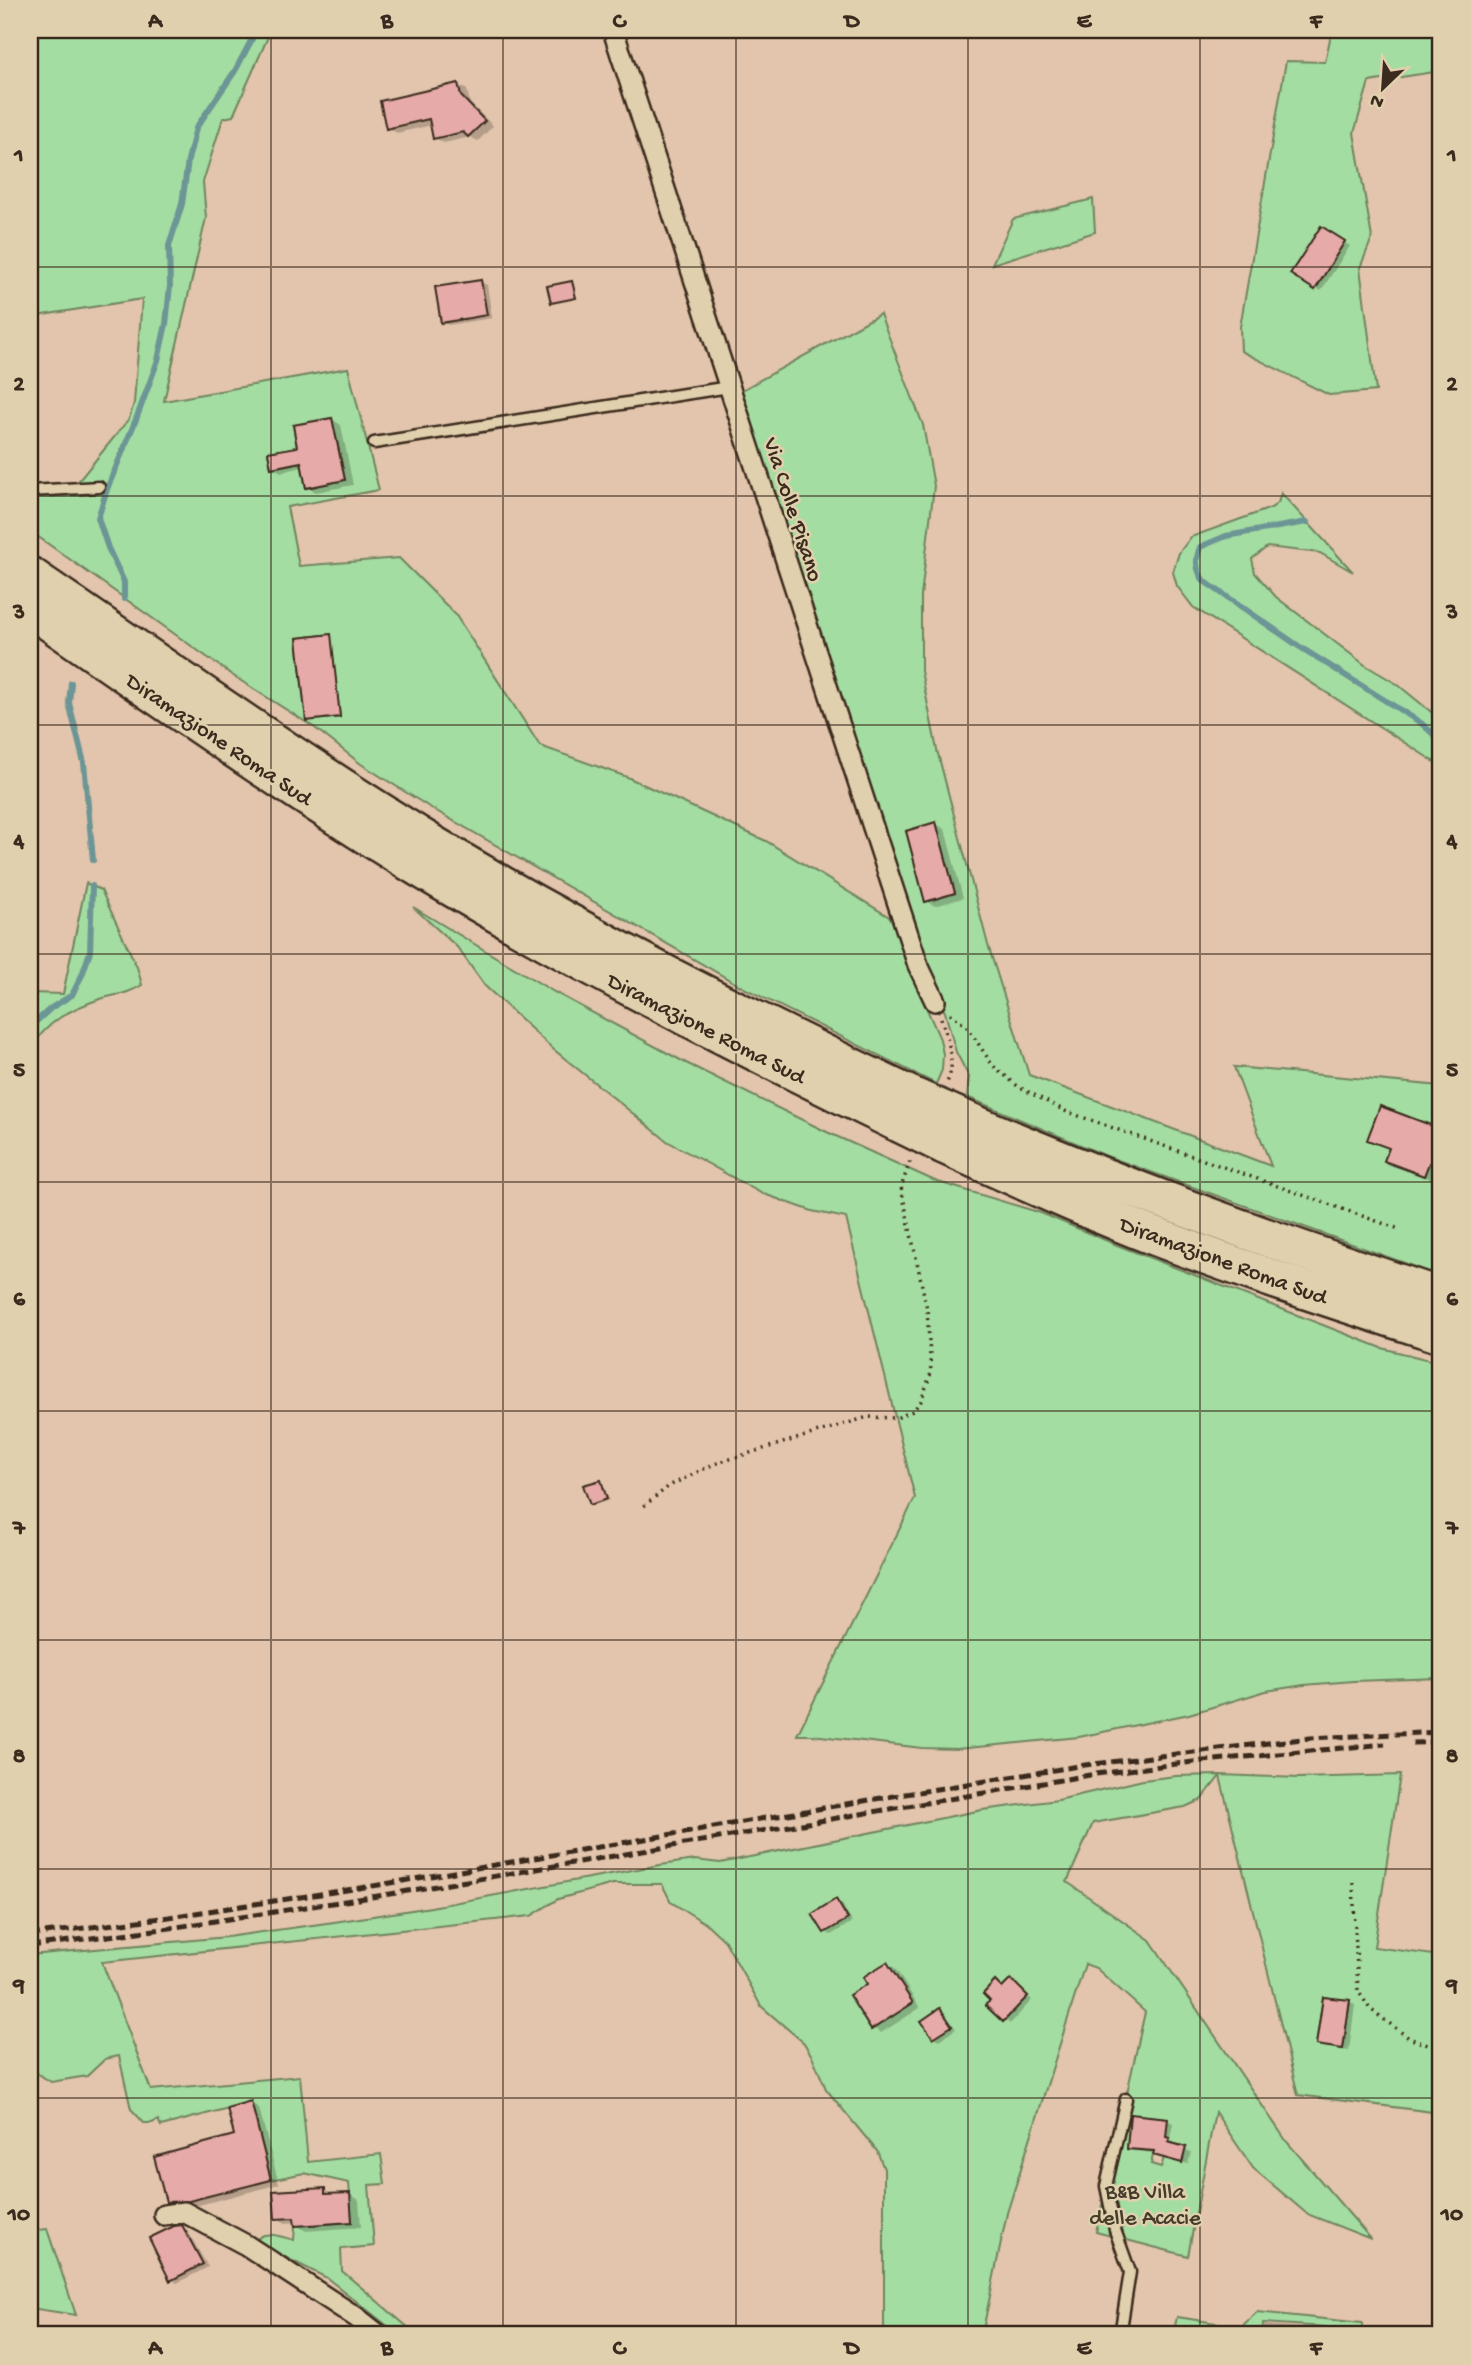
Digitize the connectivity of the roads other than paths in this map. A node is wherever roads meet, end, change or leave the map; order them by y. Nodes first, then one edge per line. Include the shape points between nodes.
1 (613, 30) edge
2 (729, 387) junction
3 (374, 443) dead end
4 (99, 487) dead end
5 (30, 491) edge
6 (30, 576) edge
7 (30, 608) edge
8 (935, 1000) road end
9 (931, 1113) junction
10 (1441, 1297) edge
11 (1441, 1334) edge
12 (1126, 2099) dead end
13 (164, 2215) dead end
14 (379, 2335) edge
15 (1120, 2335) edge

1 - 2 street, Via Colle Pisano
2 - 3 lane
2 - 8 street, Via Colle Pisano via 918,965
4 - 5 lane
6 - 9 highway, Diramazione Roma Sud via 311,768 432,844 651,968
7 - 9 highway, Diramazione Roma Sud via 286,783 589,966 670,1010
9 - 10 highway, Diramazione Roma Sud via 1152,1198
9 - 11 highway, Diramazione Roma Sud via 1085,1208
12 - 15 lane via 1107,2186 1115,2230 1130,2272
13 - 14 street via 184,2212 246,2245

